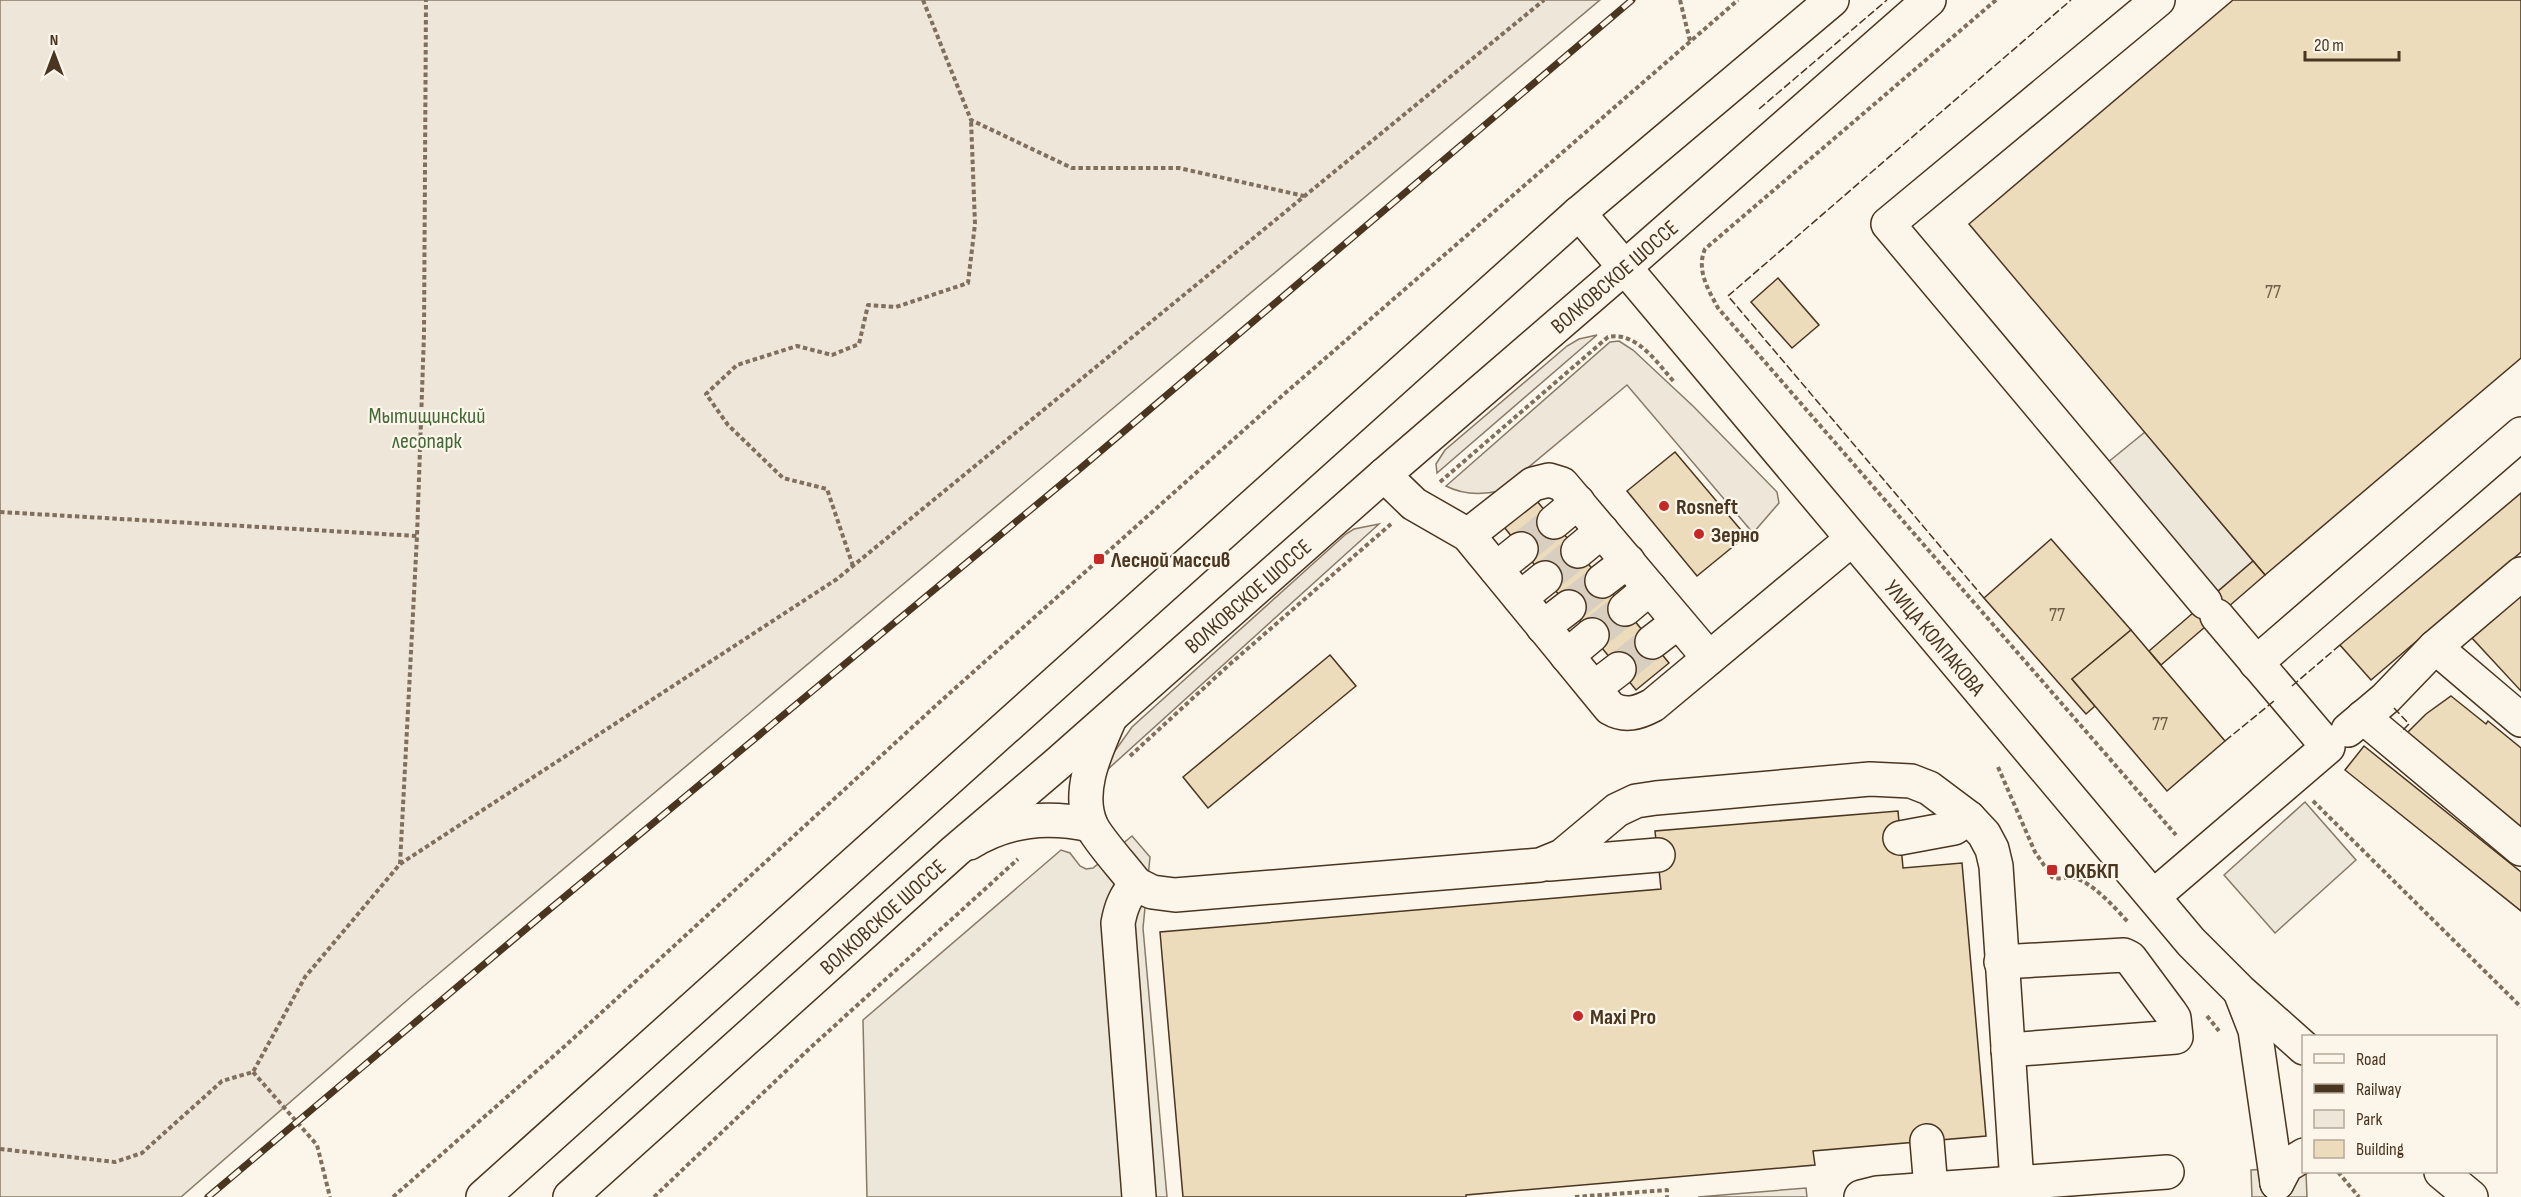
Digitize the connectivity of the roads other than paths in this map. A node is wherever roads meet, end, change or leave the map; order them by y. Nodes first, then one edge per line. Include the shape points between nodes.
1 (1832, 0) edge
2 (1929, 0) edge
3 (2158, 0) edge
4 (1579, 213) junction
5 (1625, 267) junction
6 (2521, 434) edge
7 (1384, 475) junction
8 (1468, 535) junction
9 (1852, 539) junction
10 (1521, 549) tunnel mouth
11 (1628, 561) junction
12 (1496, 569) junction
13 (2521, 574) edge
14 (1545, 578) tunnel mouth
15 (1602, 581) tunnel mouth
16 (1650, 588) junction
17 (1520, 598) junction
18 (1569, 607) tunnel mouth
19 (1625, 609) tunnel mouth
20 (1678, 622) junction
21 (1544, 627) junction
22 (1592, 635) tunnel mouth
23 (1652, 642) tunnel mouth
24 (2435, 647) junction
25 (1567, 656) junction
26 (1709, 658) junction
27 (2256, 663) junction
28 (2363, 717) junction
29 (1110, 718) junction
30 (2521, 720) edge
31 (2328, 747) junction
32 (1969, 818) junction
33 (1091, 825) junction
34 (1900, 838) dead end
35 (2521, 849) edge
36 (955, 851) junction
37 (1658, 855) dead end
38 (1540, 865) junction
39 (1136, 884) junction
40 (2154, 896) junction
41 (2001, 962) junction
42 (2240, 991) junction
43 (2302, 1046) edge
44 (2008, 1050) junction
45 (1927, 1141) dead end
46 (2302, 1156) edge
47 (2167, 1172) dead end
48 (2442, 1173) edge
49 (2017, 1183) junction
50 (1931, 1189) junction
51 (483, 1197) edge
52 (570, 1197) edge
53 (1138, 1197) edge
54 (1861, 1197) edge
55 (2471, 1197) edge

1 - 4 main road
2 - 5 main road, ВОЛКОВСКОЕ ШОССЕ
3 - 27 main road via 1888,224
4 - 5 main road, УЛИЦА КОЛПАКОВА
4 - 51 main road
5 - 7 main road, ВОЛКОВСКОЕ ШОССЕ
5 - 9 main road, УЛИЦА КОЛПАКОВА
6 - 27 main road
7 - 8 main road via 1414,504
7 - 29 main road, ВОЛКОВСКОЕ ШОССЕ
8 - 11 main road via 1533,484 1549,480 1562,484 1566,512 1590,541
8 - 12 main road
9 - 26 main road
9 - 40 main road, УЛИЦА КОЛПАКОВА
10 - 12 main road
11 - 15 main road
11 - 16 main road
12 - 17 main road
13 - 24 main road
14 - 17 main road
16 - 19 main road
16 - 20 main road
17 - 21 main road
18 - 21 main road
20 - 23 main road
20 - 26 main road
21 - 25 main road
22 - 25 main road
24 - 28 main road
24 - 30 main road
25 - 26 main road via 1606,678 1610,708 1617,712 1640,712 1653,705
27 - 31 main road
28 - 31 main road
28 - 35 main road
29 - 33 main road via 1092,762 1086,797
29 - 36 main road, ВОЛКОВСКОЕ ШОССЕ
31 - 40 main road
32 - 34 main road via 1954,828
32 - 38 main road via 1929,788 1890,779 1656,798 1636,801 1617,810 1562,856
32 - 41 main road via 1984,834 1996,866
33 - 36 main road via 1034,819 980,836
33 - 39 main road
36 - 52 main road, ВОЛКОВСКОЕ ШОССЕ
37 - 38 main road
38 - 39 main road via 1175,895 1152,892
39 - 53 main road via 1120,908 1118,923
40 - 42 main road, УЛИЦА КОЛПАКОВА via 2191,942
41 - 44 main road
41 - 44 main road via 2124,955 2174,1018 2176,1037
42 - 43 main road, УЛИЦА КОЛПАКОВА
42 - 46 main road via 2255,1030 2277,1183 2286,1166
44 - 49 main road
45 - 50 main road
47 - 49 main road
48 - 55 main road
49 - 50 main road
50 - 54 main road

